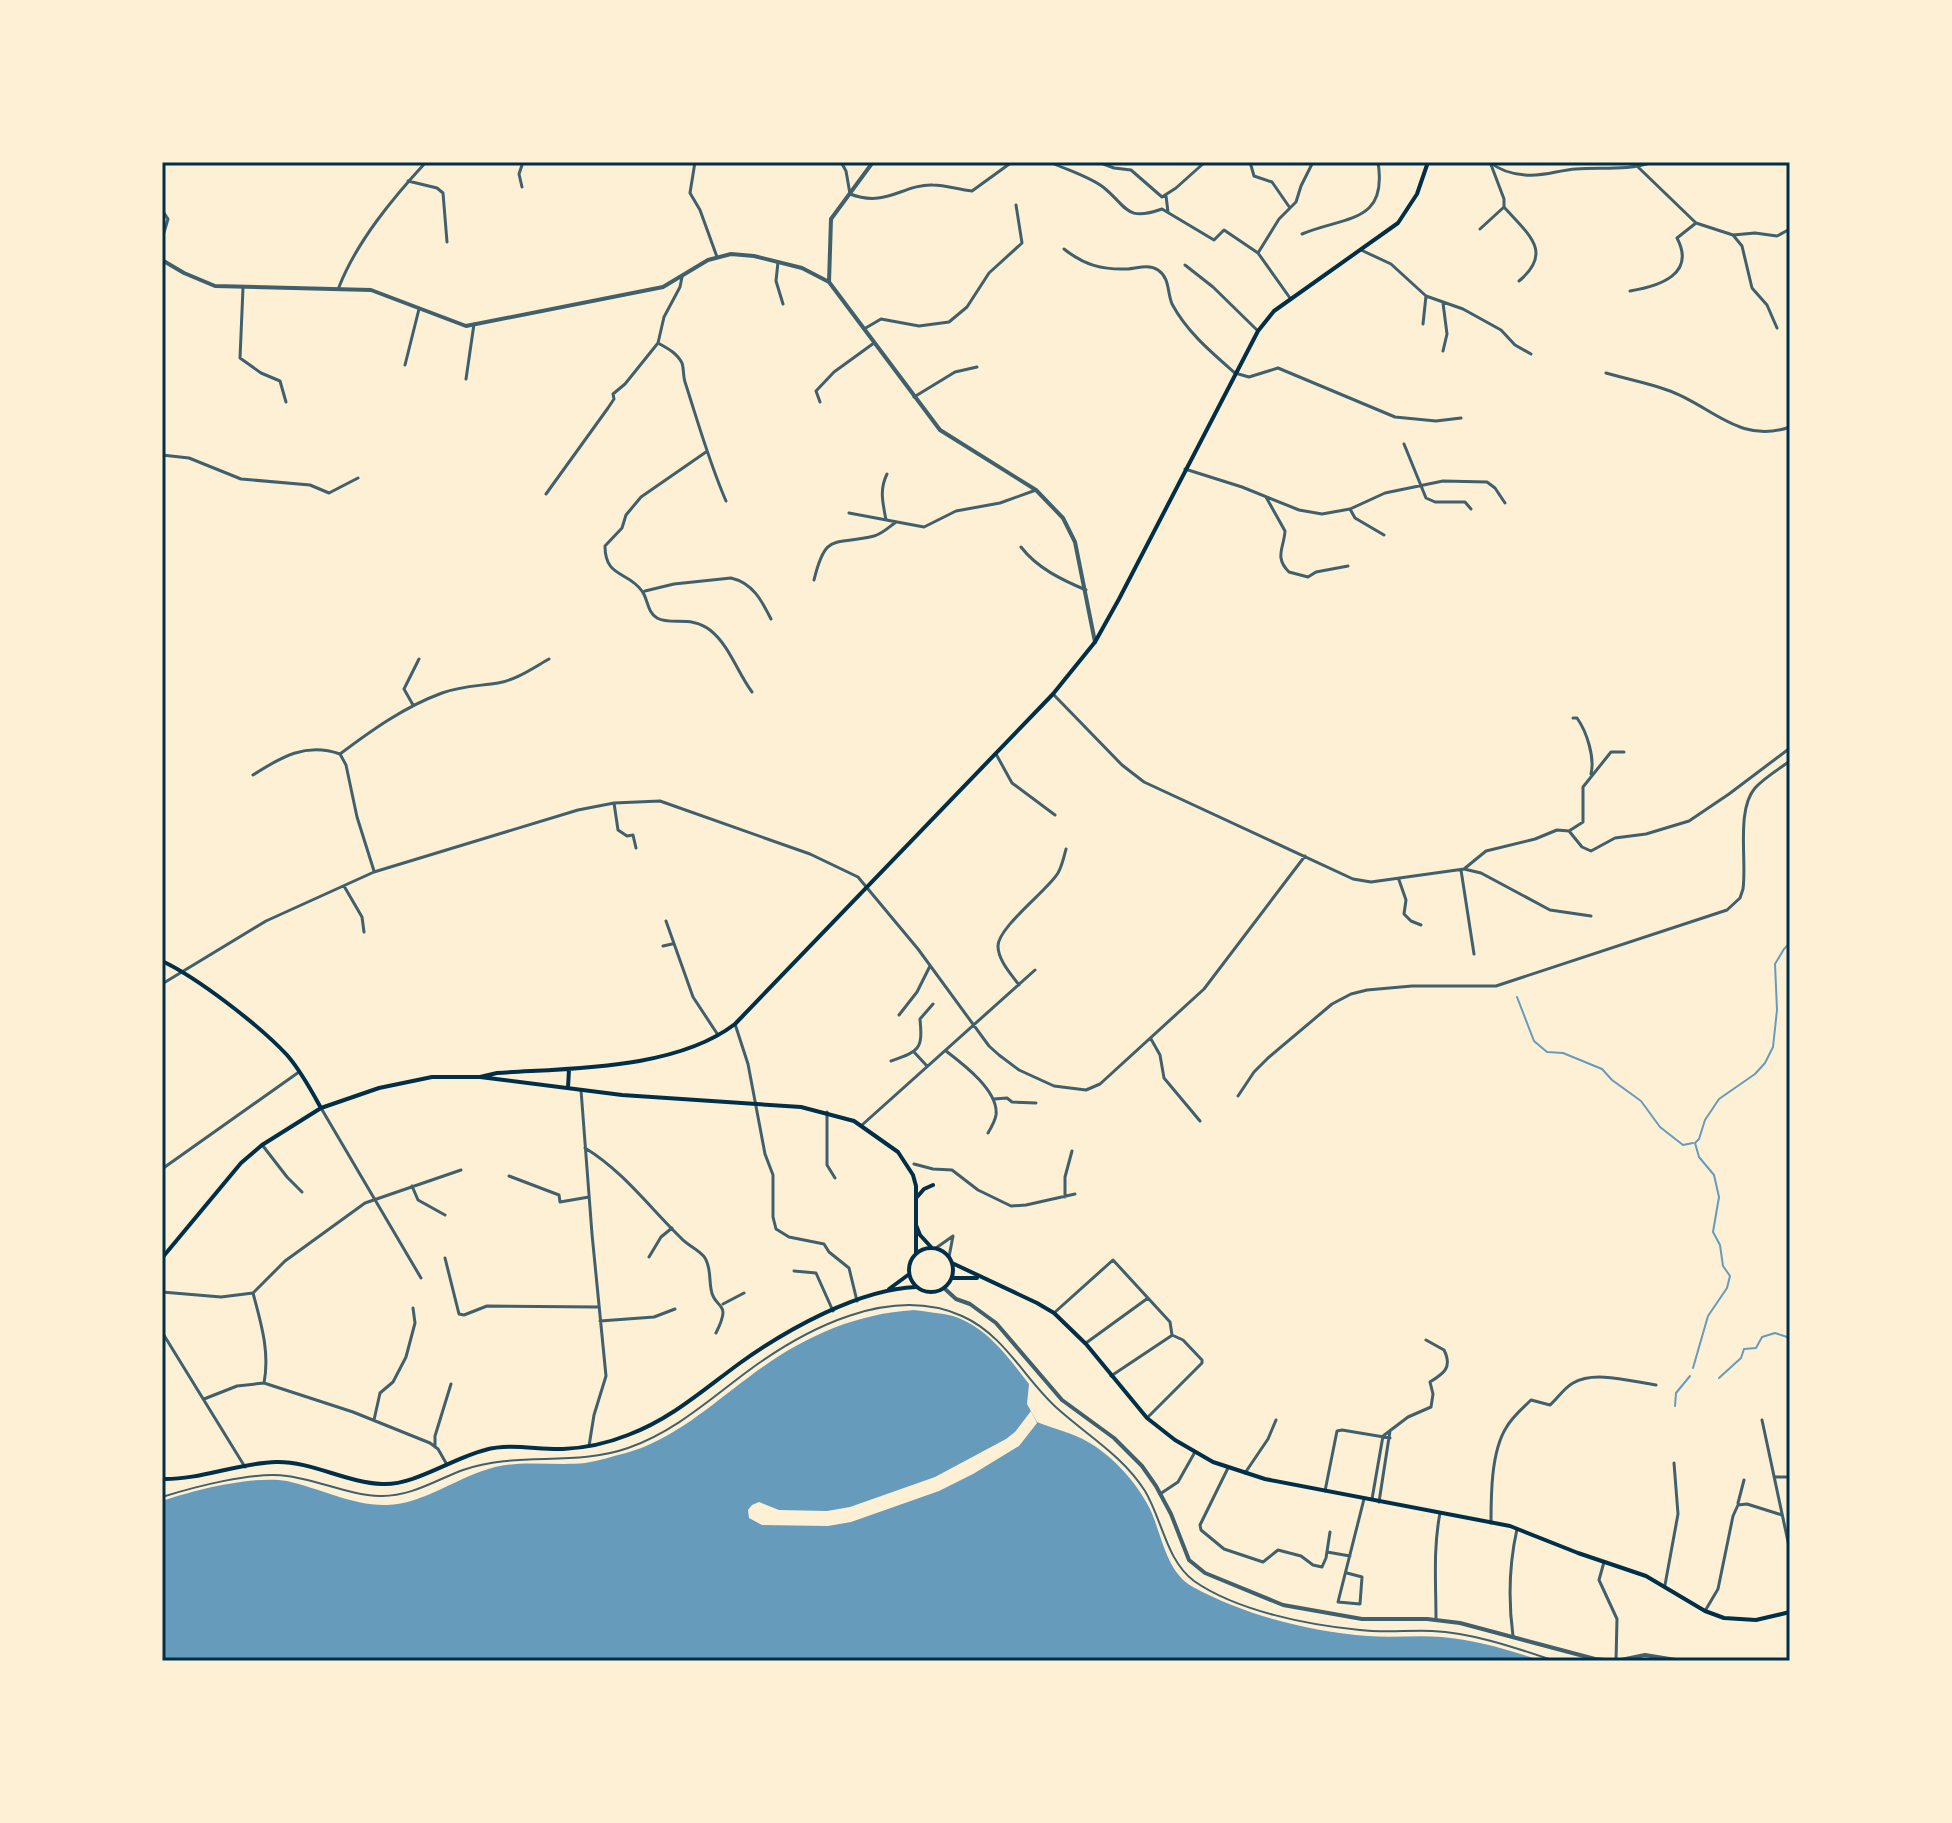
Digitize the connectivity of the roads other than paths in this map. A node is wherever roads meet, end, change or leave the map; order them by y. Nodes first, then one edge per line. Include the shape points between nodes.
1 (426, 162) edge
2 (523, 162) edge
3 (695, 162) edge
4 (841, 162) edge
5 (873, 162) edge
6 (1012, 162) edge
7 (1050, 162) edge
8 (1098, 162) edge
9 (1205, 162) edge
10 (1250, 162) edge
11 (1313, 162) edge
12 (1378, 162) edge
13 (1428, 162) edge
14 (1490, 162) edge
15 (1652, 162) edge
16 (1638, 167) junction
17 (408, 181) junction
18 (522, 187) dead end
19 (850, 194) junction
20 (1166, 196) junction
21 (1016, 205) dead end
22 (1504, 207) junction
23 (1290, 208) junction
24 (162, 210) edge
25 (1168, 212) junction
26 (1696, 223) junction
27 (1480, 229) dead end
28 (1790, 229) edge
29 (1302, 234) dead end
30 (1733, 235) junction
31 (162, 239) edge
32 (447, 242) dead end
33 (1064, 249) dead end
34 (1361, 250) junction
35 (1258, 253) junction
36 (717, 257) junction
37 (162, 260) edge
38 (778, 262) junction
39 (1185, 265) dead end
40 (682, 277) junction
41 (1519, 281) dead end
42 (829, 282) junction
43 (339, 287) junction
44 (243, 288) junction
45 (1630, 291) dead end
46 (1426, 296) junction
47 (1290, 298) junction
48 (1443, 302) junction
49 (783, 304) dead end
50 (419, 309) junction
51 (474, 324) junction
52 (1423, 324) dead end
53 (1777, 328) dead end
54 (863, 329) junction
55 (1258, 331) junction
56 (658, 343) junction
57 (874, 343) junction
58 (1443, 351) dead end
59 (1531, 354) dead end
60 (405, 365) dead end
61 (977, 367) dead end
62 (1235, 373) junction
63 (1606, 373) dead end
64 (466, 379) dead end
65 (914, 397) junction
66 (286, 402) dead end
67 (820, 402) dead end
68 (1461, 418) dead end
69 (1790, 427) edge
70 (1404, 444) dead end
71 (706, 452) junction
72 (162, 455) edge
73 (1185, 469) junction
74 (887, 474) dead end
75 (358, 478) dead end
76 (1419, 486) junction
77 (1036, 490) junction
78 (546, 494) dead end
79 (1266, 497) junction
80 (726, 501) dead end
81 (1505, 503) dead end
82 (1350, 509) junction
83 (1471, 509) dead end
84 (849, 513) dead end
85 (886, 520) junction
86 (896, 522) junction
87 (1384, 535) dead end
88 (1021, 547) dead end
89 (1348, 566) dead end
90 (814, 580) dead end
91 (1086, 590) junction
92 (643, 592) junction
93 (771, 619) dead end
94 (1095, 642) junction
95 (419, 659) dead end
96 (549, 659) dead end
97 (752, 692) dead end
98 (1053, 694) junction
99 (413, 706) junction
100 (1573, 718) dead end
101 (1790, 748) edge
102 (1624, 752) dead end
103 (340, 754) junction
104 (996, 754) junction
105 (1790, 761) edge
106 (253, 775) dead end
107 (1590, 777) junction
108 (614, 803) junction
109 (1055, 815) dead end
110 (1569, 831) junction
111 (636, 848) dead end
112 (1066, 849) dead end
113 (1305, 856) junction
114 (1462, 869) junction
115 (374, 872) junction
116 (1399, 880) junction
117 (344, 886) junction
118 (867, 887) junction
119 (1591, 916) dead end
120 (666, 921) dead end
121 (1421, 925) dead end
122 (364, 932) dead end
123 (672, 944) junction
124 (663, 946) dead end
125 (1474, 954) dead end
126 (162, 961) edge
127 (930, 966) junction
128 (1035, 970) dead end
129 (180, 971) junction
130 (162, 984) edge
131 (1019, 985) junction
132 (933, 1004) dead end
133 (899, 1015) dead end
134 (735, 1024) junction
135 (974, 1025) junction
136 (718, 1035) junction
137 (1151, 1039) junction
138 (945, 1050) junction
139 (914, 1052) junction
140 (891, 1061) dead end
141 (927, 1066) junction
142 (569, 1069) junction
143 (299, 1072) junction
144 (480, 1077) junction
145 (568, 1088) junction
146 (581, 1090) junction
147 (1238, 1096) dead end
148 (994, 1099) junction
149 (1036, 1103) dead end
150 (758, 1105) junction
151 (321, 1108) junction
152 (827, 1112) junction
153 (1200, 1121) dead end
154 (862, 1125) junction
155 (988, 1133) dead end
156 (262, 1145) junction
157 (585, 1148) junction
158 (1072, 1151) dead end
159 (914, 1164) dead end
160 (162, 1169) edge
161 (461, 1170) dead end
162 (509, 1176) dead end
163 (835, 1178) dead end
164 (933, 1185) dead end
165 (412, 1186) junction
166 (302, 1192) dead end
167 (1075, 1194) dead end
168 (376, 1197) junction
169 (589, 1197) junction
170 (1065, 1197) junction
171 (916, 1199) junction
172 (445, 1215) dead end
173 (915, 1222) junction
174 (672, 1228) junction
175 (934, 1248) junction
176 (916, 1253) junction
177 (649, 1257) dead end
178 (162, 1258) edge
179 (445, 1258) dead end
180 (951, 1260) junction
181 (794, 1271) dead end
182 (909, 1274) junction
183 (421, 1278) dead end
184 (952, 1278) junction
185 (983, 1278) junction
186 (916, 1287) junction
187 (944, 1288) junction
188 (162, 1292) edge
189 (884, 1292) junction
190 (253, 1293) junction
191 (744, 1293) dead end
192 (1148, 1298) junction
193 (857, 1302) junction
194 (722, 1305) junction
195 (598, 1307) junction
196 (413, 1308) dead end
197 (675, 1309) dead end
198 (833, 1311) junction
199 (1054, 1313) junction
200 (600, 1321) junction
201 (162, 1332) edge
202 (716, 1333) dead end
203 (1172, 1335) junction
204 (1426, 1340) dead end
205 (1086, 1344) junction
206 (1111, 1376) junction
207 (264, 1383) junction
208 (451, 1384) dead end
209 (1656, 1385) dead end
210 (204, 1399) junction
211 (1147, 1418) junction
212 (374, 1420) junction
213 (1276, 1420) dead end
214 (1762, 1420) dead end
215 (1390, 1431) junction
216 (1383, 1436) junction
217 (1390, 1438) junction
218 (589, 1446) junction
219 (435, 1447) junction
220 (1195, 1452) junction
221 (446, 1463) junction
222 (1674, 1463) dead end
223 (245, 1467) junction
224 (1228, 1468) junction
225 (1245, 1473) junction
226 (1774, 1477) junction
227 (1790, 1477) edge
228 (162, 1479) edge
229 (1744, 1480) dead end
230 (1325, 1491) junction
231 (1160, 1494) junction
232 (162, 1497) edge
233 (1364, 1499) junction
234 (1372, 1500) junction
235 (1379, 1502) junction
236 (1738, 1505) junction
237 (1440, 1513) junction
238 (1782, 1515) junction
239 (1491, 1523) junction
240 (1517, 1529) junction
241 (1330, 1532) dead end
242 (1790, 1551) edge
243 (1327, 1552) junction
244 (1350, 1556) junction
245 (1604, 1561) junction
246 (1347, 1573) junction
247 (1664, 1586) junction
248 (1705, 1611) junction
249 (1790, 1612) edge
250 (1436, 1620) junction
251 (1513, 1636) junction
252 (1555, 1661) edge
253 (1616, 1661) edge
254 (1682, 1661) edge

1 - 17 street
2 - 18 street
3 - 36 street via 690,193
4 - 19 street
5 - 19 street
6 - 19 street via 972,191 930,184 878,198
7 - 25 street via 1099,185 1136,214
8 - 20 street via 1131,170
9 - 20 street
10 - 23 street via 1254,176 1272,182
11 - 23 street
12 - 29 street via 1380,183 1373,206 1359,216
13 - 34 main road via 1408,210
14 - 16 street via 1525,175
14 - 22 street
15 - 16 street
16 - 26 street
17 - 32 street via 443,193
17 - 43 street
19 - 42 street via 831,219
20 - 25 street
21 - 54 street via 1022,243 989,273 956,318 919,326 881,319
22 - 27 street
22 - 41 street via 1537,253 1533,269
23 - 35 street
24 - 31 street via 168,219
25 - 35 street via 1214,240 1224,230
26 - 30 street
26 - 45 street via 1677,238 1682,247 1680,271
28 - 30 street via 1771,237
30 - 53 street via 1742,246 1752,288
33 - 62 street via 1086,265 1160,271 1188,328
34 - 46 street via 1391,264
34 - 47 main road
35 - 47 street
36 - 38 street via 742,254
36 - 40 street
37 - 44 street via 205,282
38 - 42 street
38 - 49 street via 776,281
39 - 55 street
40 - 51 street via 642,292
40 - 56 street
42 - 54 street
43 - 44 street
43 - 50 street via 371,290
44 - 66 street via 240,358 280,381
46 - 48 street
46 - 52 street
47 - 55 main road
48 - 58 street
48 - 59 street via 1501,330
50 - 51 street
50 - 60 street
51 - 64 street
54 - 57 street
55 - 62 main road
56 - 71 street via 682,362
56 - 78 street via 613,394
57 - 65 street
57 - 67 street via 825,380 816,391
61 - 65 street via 955,372
62 - 68 street via 1249,377 1278,368 1395,417
62 - 73 main road
63 - 69 street via 1669,390 1737,426 1767,432
65 - 77 street via 947,436
70 - 76 street
71 - 80 street
71 - 92 street via 641,497 605,546 614,571
72 - 75 street via 189,458 241,479 310,485 329,493
73 - 79 street
73 - 94 main road
74 - 85 street via 881,494
76 - 81 street via 1478,480 1495,488
76 - 82 street via 1385,493
76 - 83 street via 1429,501 1465,502
77 - 86 street via 956,511 932,526
77 - 91 street via 1070,530
79 - 82 street via 1322,514
79 - 89 street via 1285,531 1279,553 1289,572 1308,577
82 - 87 street via 1355,518
84 - 85 street
85 - 86 street
86 - 90 street via 875,536 827,547
88 - 91 street via 1042,567
91 - 94 street
92 - 93 street via 674,584 741,580 761,598
92 - 97 street via 655,617 708,628 726,647
94 - 98 main road
95 - 99 street via 404,689
96 - 99 street via 499,683 459,687
98 - 104 main road
98 - 113 street via 1144,782
99 - 103 street
100 - 107 street via 1583,726 1593,761
101 - 110 street via 1689,821 1615,838 1591,851
102 - 107 street via 1611,752
103 - 106 street via 307,749 286,754
103 - 115 street
104 - 109 street via 1012,783
104 - 118 main road
105 - 147 street via 1749,798 1743,889 1727,910 1496,986 1412,986 1351,994 1268,1058
107 - 110 street via 1583,787 1585,818
108 - 111 street via 618,830 633,835
108 - 115 street
108 - 118 street via 660,801 677,806 819,858
110 - 114 street via 1486,851
112 - 131 street via 1059,872 999,940 1002,960
113 - 116 street via 1364,882
113 - 137 street via 1204,989
114 - 116 street
114 - 119 street via 1481,873 1550,910
114 - 125 street
115 - 117 street
116 - 121 street via 1406,900 1404,914
117 - 122 street via 362,917
117 - 129 street via 266,921
118 - 127 street
118 - 134 main road
120 - 123 street
123 - 124 street
123 - 136 street via 693,997
126 - 129 main road
127 - 133 street
127 - 135 street
128 - 131 street
129 - 130 street
129 - 143 main road via 267,1036
131 - 135 street
132 - 139 street via 920,1019 922,1038
134 - 136 main road
134 - 150 street
135 - 137 street via 989,1046 1019,1070 1054,1086 1086,1090
135 - 138 street
136 - 142 main road via 633,1062
137 - 153 street via 1164,1078
138 - 141 street
138 - 148 street
139 - 140 street
139 - 141 street
141 - 154 street
142 - 144 main road
142 - 145 main road
143 - 151 main road
143 - 160 street
144 - 145 main road
144 - 151 main road via 410,1080
145 - 146 main road
146 - 150 main road
146 - 157 street
148 - 149 street
148 - 155 street via 996,1114
150 - 152 main road
150 - 193 street via 774,1182 776,1229 824,1244 849,1268
151 - 156 main road
151 - 168 street
152 - 154 main road
152 - 163 street via 827,1165
154 - 171 main road via 898,1152 915,1180
156 - 166 street
156 - 178 main road
157 - 169 street
157 - 174 street
158 - 170 street
159 - 170 street via 952,1170 1011,1206
161 - 165 street
162 - 169 street via 559,1195 560,1202
164 - 171 main road
165 - 168 street
165 - 172 street via 418,1200
167 - 170 street
168 - 183 street
168 - 190 street via 298,1251
169 - 195 street
171 - 173 main road
173 - 175 main road via 923,1240
173 - 176 main road
174 - 177 street
174 - 194 street via 705,1258 711,1291
175 - 176 main road
175 - 180 main road
175 - 180 street via 953,1236
176 - 182 main road
179 - 195 street via 459,1314 487,1306
180 - 184 main road
180 - 185 main road
181 - 198 street via 816,1273
182 - 186 main road
182 - 189 main road
184 - 185 main road
184 - 187 main road
185 - 199 main road
186 - 187 main road via 929,1293
186 - 189 main road
187 - 231 street via 1001,1329 1062,1400 1142,1466
188 - 190 street via 221,1297
189 - 193 main road
190 - 207 street via 265,1340
191 - 194 street
192 - 199 street via 1113,1260
192 - 203 street via 1170,1322
192 - 205 street
193 - 198 main road
194 - 202 street via 723,1320
195 - 200 street
196 - 212 street via 415,1323 406,1357 393,1382 380,1393
197 - 200 street via 654,1317
198 - 218 main road via 781,1337 651,1426
199 - 205 main road
200 - 218 street via 606,1376
201 - 210 street
203 - 206 street
203 - 211 street via 1202,1363
204 - 215 street via 1444,1350 1447,1369 1430,1382 1431,1407
205 - 206 main road
206 - 211 main road
207 - 210 street
207 - 212 street
208 - 219 street
209 - 239 street via 1583,1379 1550,1405 1531,1400 1502,1436 1493,1470
210 - 223 street
211 - 220 main road
212 - 219 street
213 - 225 street
214 - 226 street
215 - 216 street
215 - 217 street
216 - 217 street
216 - 230 street via 1337,1431
216 - 234 street
217 - 235 street
218 - 221 main road via 488,1449
219 - 221 street
220 - 224 main road
220 - 231 street via 1178,1482
221 - 223 main road via 385,1485 279,1462
222 - 247 street via 1678,1514
223 - 228 main road
224 - 225 main road
224 - 243 street via 1201,1530 1224,1549 1263,1562 1278,1550 1322,1567
225 - 230 main road
226 - 227 street
226 - 238 street
229 - 236 street
230 - 233 main road
231 - 250 street via 1189,1560 1205,1573 1301,1609 1362,1619
232 - 252 street via 274,1475 379,1496 400,1495 493,1462 624,1450 676,1426 804,1336 871,1310 913,1305 961,1315 991,1334 1056,1407 1126,1468 1156,1512 1179,1566 1206,1588 1256,1609 1316,1624 1433,1631
233 - 234 main road
233 - 244 street
234 - 235 main road
235 - 237 main road
236 - 238 street
236 - 248 street via 1718,1589
237 - 239 main road
237 - 250 street via 1433,1550
238 - 242 street
239 - 240 main road
240 - 245 main road
240 - 251 street via 1510,1564
241 - 243 street
243 - 244 street
244 - 246 street
245 - 247 main road
245 - 253 street via 1599,1580 1617,1619
246 - 246 street via 1362,1577 1360,1604 1338,1602
247 - 248 main road
248 - 249 main road via 1756,1620
250 - 251 street
251 - 253 street
253 - 254 street via 1645,1655

